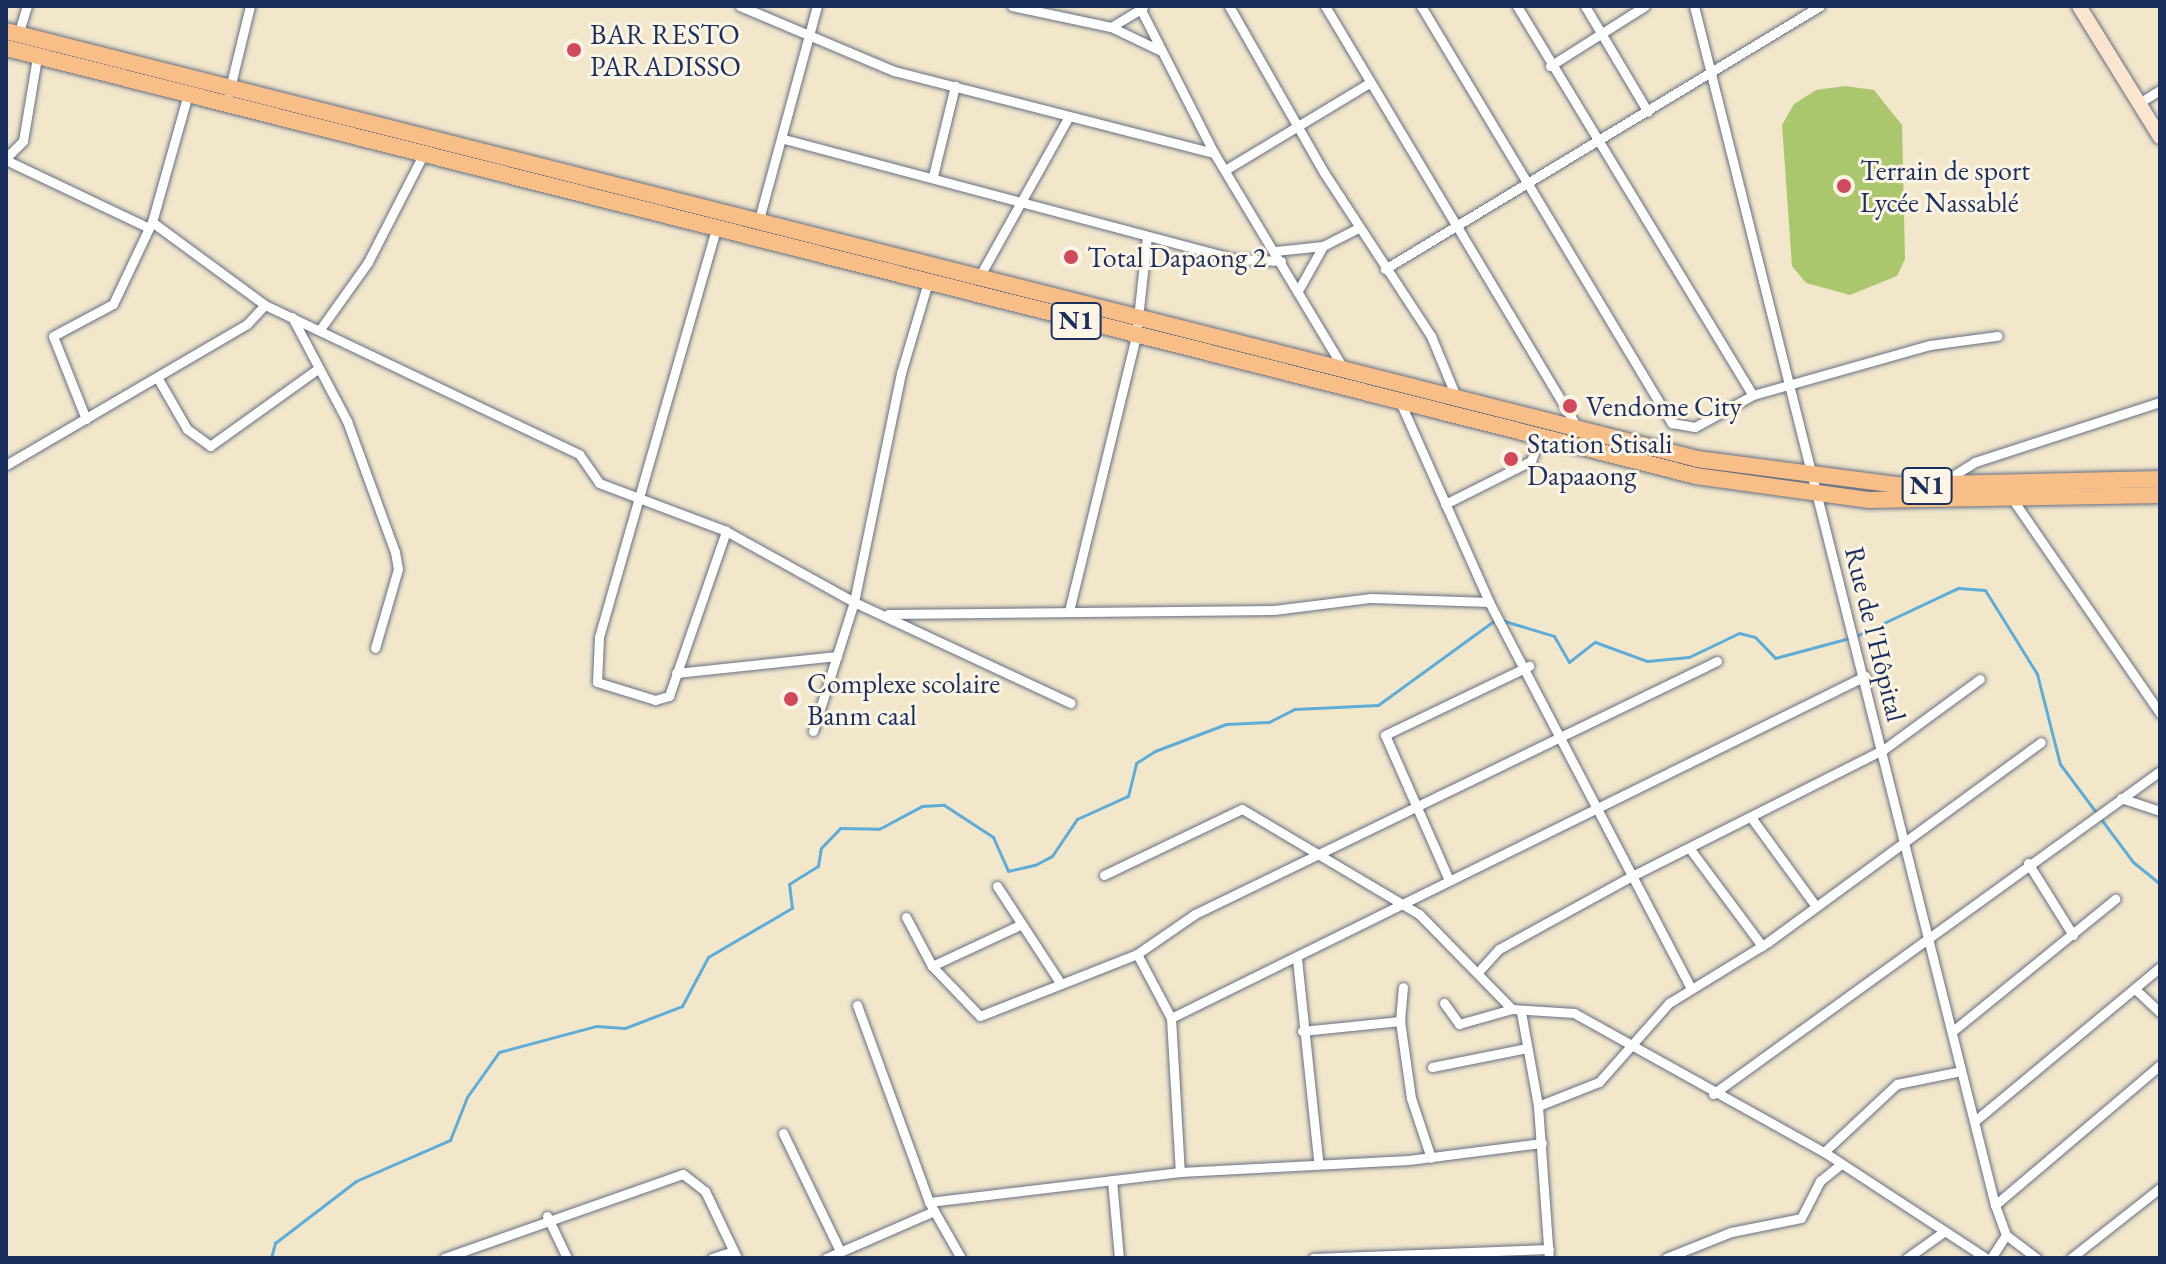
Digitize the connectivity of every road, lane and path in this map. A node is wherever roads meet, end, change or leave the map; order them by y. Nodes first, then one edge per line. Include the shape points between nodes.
1 (27, 6) edge
2 (250, 6) edge
3 (740, 6) edge
4 (817, 6) edge
5 (1012, 6) edge
6 (1229, 6) edge
7 (1325, 6) edge
8 (1421, 6) edge
9 (1517, 6) edge
10 (1585, 6) edge
11 (1645, 6) edge
12 (1694, 6) edge
13 (1820, 6) edge
14 (2079, 6) edge
15 (1142, 7) edge
16 (1111, 27) junction
17 (811, 31) junction
18 (1596, 35) junction
19 (11, 41) edge
20 (1161, 51) junction
21 (37, 57) junction
22 (1550, 66) junction
23 (1711, 75) junction
24 (1369, 83) junction
25 (955, 86) junction
26 (2160, 90) edge
27 (188, 94) junction
28 (228, 96) junction
29 (2139, 103) junction
30 (1648, 112) junction
31 (1068, 118) junction
32 (1298, 126) junction
33 (2160, 137) edge
34 (784, 139) junction
35 (1597, 142) junction
36 (424, 153) junction
37 (1214, 153) junction
38 (6, 159) edge
39 (1225, 170) junction
40 (933, 176) junction
41 (1526, 187) junction
42 (1020, 197) junction
43 (150, 225) junction
44 (1358, 228) junction
45 (716, 229) junction
46 (1458, 229) junction
47 (755, 231) junction
48 (1147, 237) junction
49 (1323, 246) junction
50 (1275, 251) junction
51 (1281, 261) junction
52 (1385, 269) junction
53 (928, 282) junction
54 (975, 288) junction
55 (1299, 289) junction
56 (265, 305) junction
57 (292, 317) junction
58 (321, 328) junction
59 (1137, 328) junction
60 (1997, 336) dead end
61 (319, 368) junction
62 (157, 377) junction
63 (1347, 381) junction
64 (1788, 381) junction
65 (1753, 395) junction
66 (1458, 402) junction
67 (2160, 402) edge
68 (1401, 404) junction
69 (86, 419) junction
70 (1581, 434) junction
71 (1539, 439) junction
72 (6, 465) edge
73 (1813, 478) junction
74 (2160, 479) edge
75 (1937, 486) junction
76 (1816, 495) junction
77 (2160, 495) edge
78 (644, 499) junction
79 (2013, 500) junction
80 (1445, 504) junction
81 (726, 531) junction
82 (854, 602) junction
83 (1489, 602) junction
84 (1069, 611) junction
85 (884, 615) junction
86 (375, 648) dead end
87 (837, 656) junction
88 (1717, 661) dead end
89 (1529, 666) junction
90 (676, 673) junction
91 (1865, 676) junction
92 (1980, 679) dead end
93 (1071, 703) dead end
94 (2160, 713) edge
95 (813, 731) dead end
96 (1561, 735) junction
97 (2041, 742) dead end
98 (1883, 750) junction
99 (2160, 771) edge
100 (2121, 798) junction
101 (1419, 803) junction
102 (1597, 807) junction
103 (2160, 811) edge
104 (1753, 820) junction
105 (1905, 841) junction
106 (1690, 849) junction
107 (1320, 854) junction
108 (2028, 863) junction
109 (1104, 875) dead end
110 (1630, 877) junction
111 (1449, 880) junction
112 (997, 886) dead end
113 (2115, 899) dead end
114 (1403, 903) junction
115 (1815, 905) junction
116 (906, 917) dead end
117 (1022, 924) junction
118 (2073, 935) junction
119 (1929, 937) junction
120 (1762, 946) junction
121 (1137, 954) junction
122 (1297, 959) junction
123 (932, 966) junction
124 (2160, 967) edge
125 (1479, 971) junction
126 (1061, 984) junction
127 (1403, 987) dead end
128 (1691, 988) junction
129 (2135, 989) junction
130 (1444, 1003) dead end
131 (857, 1005) dead end
132 (1517, 1010) junction
133 (2160, 1012) edge
134 (1171, 1018) junction
135 (1400, 1021) junction
136 (1954, 1030) junction
137 (1302, 1031) junction
138 (1627, 1045) junction
139 (1527, 1048) junction
140 (2160, 1065) edge
141 (1432, 1067) dead end
142 (1961, 1071) junction
143 (1713, 1094) junction
144 (1538, 1106) junction
145 (1976, 1120) junction
146 (783, 1133) dead end
147 (1542, 1143) junction
148 (1824, 1152) junction
149 (1431, 1158) junction
150 (1318, 1160) junction
151 (1841, 1164) junction
152 (1180, 1172) junction
153 (1112, 1180) junction
154 (2160, 1188) edge
155 (1995, 1205) junction
156 (932, 1206) junction
157 (547, 1216) junction
158 (1942, 1233) junction
159 (2006, 1235) junction
160 (840, 1251) junction
161 (1549, 1253) edge
162 (735, 1254) edge
163 (2030, 1256) edge
164 (444, 1258) edge
165 (567, 1258) edge
166 (712, 1258) edge
167 (826, 1258) edge
168 (961, 1258) edge
169 (1119, 1258) edge
170 (1313, 1258) edge
171 (1325, 1258) edge
172 (1666, 1258) edge
173 (1907, 1258) edge
174 (1989, 1258) edge
175 (2071, 1258) edge

1 - 19 street
2 - 28 street
3 - 17 street
4 - 17 street
5 - 16 street
6 - 32 street
7 - 24 street
8 - 41 street
9 - 22 street
10 - 18 street
11 - 18 street
12 - 23 street, Rue de l'Hôpital
13 - 23 street
14 - 29 main road
15 - 16 street
15 - 20 street
16 - 20 street
17 - 25 street via 894,71
17 - 34 street
18 - 22 street
18 - 30 street
19 - 21 highway, N1
19 - 28 highway, N1
20 - 37 street
21 - 27 highway, N1
21 - 38 street via 23,141
22 - 35 street
23 - 30 street
23 - 64 street, Rue de l'Hôpital
24 - 32 street
24 - 46 street
25 - 31 street
25 - 40 street
26 - 29 street
27 - 28 highway, N1
27 - 43 street
28 - 36 highway, N1
28 - 47 highway, N1
29 - 33 main road
30 - 35 street
31 - 37 street
31 - 42 street
32 - 39 street
32 - 44 street
34 - 40 street
34 - 47 street
35 - 41 street
35 - 65 street
36 - 45 highway, N1
36 - 58 street via 376,249
37 - 39 street
38 - 43 street
39 - 50 street
40 - 42 street
41 - 46 street
41 - 65 street via 1672,423 1695,427
42 - 48 street
42 - 54 street
43 - 56 street
43 - 69 street via 113,304 53,336
44 - 49 street
44 - 52 street
45 - 47 highway, N1
45 - 78 street
46 - 52 street
46 - 70 street
47 - 53 highway, N1
47 - 54 highway, N1
48 - 51 street via 1236,259
48 - 59 street
49 - 50 street
49 - 55 street
50 - 51 street
51 - 55 street
52 - 66 street via 1436,345
53 - 54 highway, N1
53 - 82 street
54 - 59 highway, N1
55 - 63 street
56 - 57 street
56 - 62 street via 247,324
57 - 58 street
57 - 61 street
58 - 78 street via 511,418 579,454 599,483
59 - 63 highway, N1
59 - 84 street
60 - 64 street
61 - 62 street via 210,446 187,429
61 - 86 street via 395,552 398,569
62 - 69 street
63 - 66 highway, N1
63 - 68 highway, N1
64 - 65 street
64 - 73 street, Rue de l'Hôpital
66 - 70 highway, N1
67 - 75 street via 1975,462
68 - 71 highway, N1
68 - 80 street
69 - 72 street
70 - 73 highway, N1
71 - 76 highway, N1
71 - 80 street via 1531,461
73 - 75 highway, N1
73 - 76 street, Rue de l'Hôpital
74 - 75 highway, N1
76 - 79 highway, N1
76 - 91 street, Rue de l'Hôpital
77 - 79 highway, N1
78 - 81 street
78 - 90 street via 599,637 595,678 663,700
79 - 94 street
80 - 83 street
81 - 82 street
81 - 90 street
82 - 85 street
82 - 87 street
83 - 84 street via 1371,598 1274,610
83 - 89 street
84 - 85 street
85 - 93 street
87 - 90 street
87 - 95 street
88 - 96 street
89 - 96 street
89 - 101 street via 1385,735
91 - 98 street, Rue de l'Hôpital
91 - 102 street
92 - 98 street
96 - 101 street
96 - 102 street
97 - 105 street
98 - 104 street
98 - 105 street, Rue de l'Hôpital
99 - 100 street
100 - 103 street
100 - 108 street
101 - 107 street
101 - 111 street
102 - 110 street
102 - 111 street
104 - 106 street
104 - 115 street
105 - 115 street
105 - 119 street, Rue de l'Hôpital
106 - 110 street
106 - 120 street
107 - 109 street via 1242,809
107 - 114 street
107 - 121 street via 1195,914
108 - 118 street
108 - 119 street
110 - 125 street via 1499,949
110 - 128 street
111 - 114 street
112 - 117 street
113 - 118 street
114 - 122 street
114 - 125 street
115 - 120 street
116 - 123 street
117 - 123 street
117 - 126 street
118 - 136 street
119 - 136 street, Rue de l'Hôpital
119 - 143 street
120 - 128 street
121 - 126 street
121 - 134 street
122 - 134 street
122 - 137 street
123 - 126 street via 976,1016
124 - 129 street
125 - 132 street
127 - 135 street
128 - 138 street
129 - 133 street
129 - 145 street
130 - 132 street via 1459,1024
131 - 156 street
132 - 138 street via 1558,1007
132 - 139 street
134 - 152 street
135 - 137 street
135 - 149 street via 1411,1098
136 - 142 street, Rue de l'Hôpital
137 - 150 street
138 - 143 street
138 - 144 street via 1599,1082
139 - 141 street
139 - 144 street
140 - 155 street
142 - 145 street, Rue de l'Hôpital
142 - 148 street via 1897,1084
143 - 148 street
144 - 147 street
145 - 155 street, Rue de l'Hôpital
146 - 160 street
147 - 149 street
147 - 161 street
148 - 151 street
149 - 150 street
150 - 152 street
151 - 158 street
151 - 172 street via 1820,1181 1801,1218 1731,1232
152 - 153 street
153 - 156 street
153 - 169 street
154 - 175 street
155 - 159 street, Rue de l'Hôpital
156 - 160 street
156 - 168 street
157 - 162 street via 690,1175
157 - 164 street
157 - 165 street
158 - 173 street
158 - 174 street
159 - 163 street
159 - 174 street
160 - 167 street
161 - 171 street
162 - 166 street
170 - 171 street

